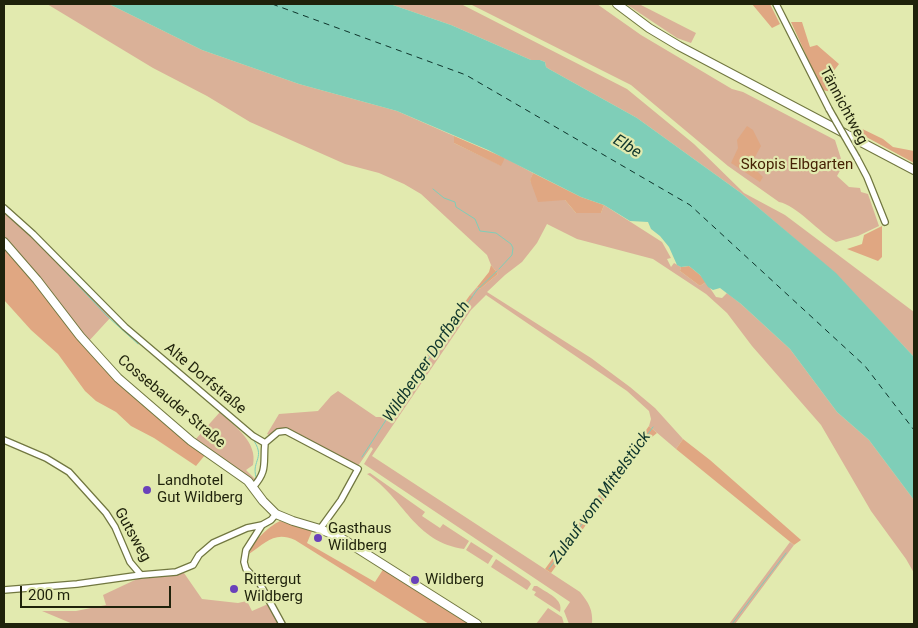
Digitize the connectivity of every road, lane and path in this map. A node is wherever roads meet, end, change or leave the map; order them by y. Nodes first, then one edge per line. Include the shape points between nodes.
1 (617, 4) edge
2 (776, 4) edge
3 (914, 170) edge
4 (4, 208) edge
5 (885, 222) dead end
6 (4, 242) edge
7 (4, 440) edge
8 (264, 443) junction
9 (253, 487) junction
10 (276, 514) junction
11 (262, 525) junction
12 (320, 529) junction
13 (140, 575) junction
14 (4, 590) edge
15 (282, 624) edge
16 (477, 624) edge

1 - 3 main road via 679,46
2 - 5 street, Tännichtweg, bridge via 867,177
4 - 8 street, Alte Dorfstraße via 124,327
6 - 9 main road, Cossebauder Straße via 118,378 191,441
7 - 13 street, Gutsweg via 60,465 78,482 106,513 130,562
8 - 9 street via 265,468
8 - 12 street via 278,432 286,431 358,470
9 - 10 main road, Cossebauder Straße
10 - 11 street, Gutsweg
10 - 12 main road, Cossebauder Straße
11 - 13 street, Gutsweg via 213,543 193,565 176,572
11 - 15 street via 244,554 244,562
12 - 16 main road, Cossebauder Straße via 341,538
13 - 14 street

